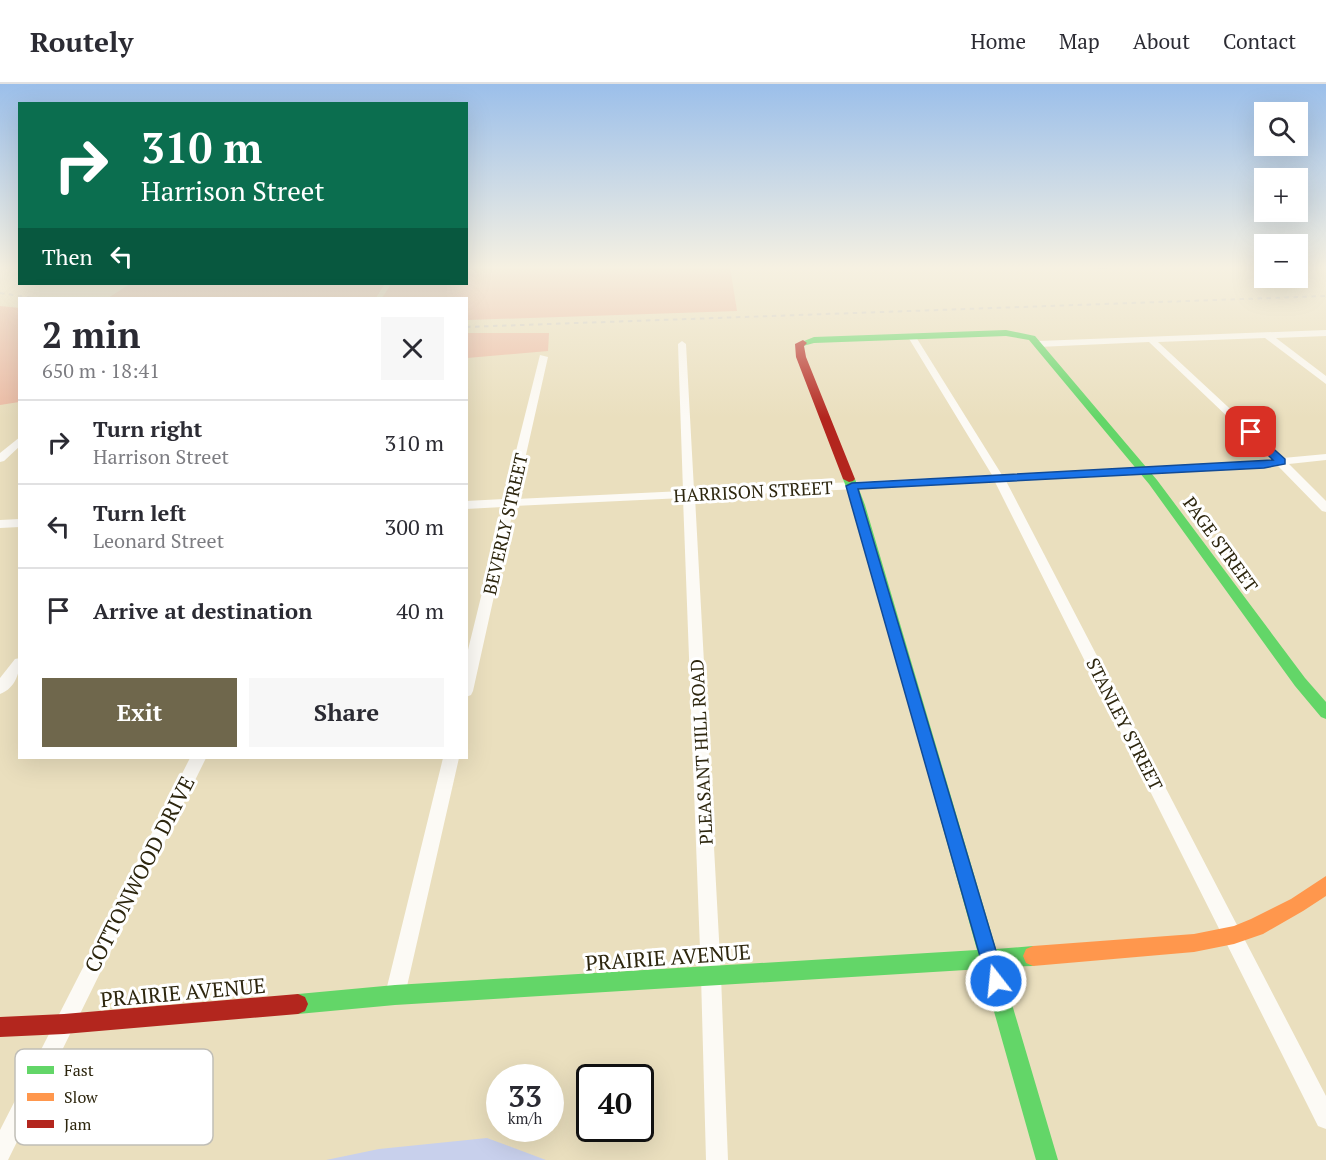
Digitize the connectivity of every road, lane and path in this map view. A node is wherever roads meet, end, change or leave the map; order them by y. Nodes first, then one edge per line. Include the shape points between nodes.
1 (1326, 333) edge
2 (1266, 335) junction
3 (912, 337) junction
4 (1150, 339) junction
5 (682, 344) dead end
6 (1038, 344) junction
7 (543, 357) dead end
8 (1326, 381) edge
9 (18, 442) edge
10 (1326, 457) edge
11 (0, 459) edge
12 (1281, 461) junction
13 (1144, 471) junction
14 (999, 478) junction
15 (852, 486) junction
16 (689, 495) junction
17 (511, 503) junction
18 (468, 505) edge
19 (1326, 508) edge
20 (18, 523) edge
21 (0, 524) edge
22 (18, 666) edge
23 (468, 683) edge
24 (0, 688) edge
25 (1326, 713) edge
26 (197, 759) edge
27 (451, 759) edge
28 (1326, 885) edge
29 (1234, 935) junction
30 (989, 959) junction
31 (711, 976) junction
32 (395, 995) junction
33 (64, 1024) junction
34 (0, 1027) edge
35 (52, 1049) edge
36 (1326, 1118) edge
37 (15, 1122) edge
38 (0, 1152) edge
39 (717, 1160) edge
40 (1047, 1160) edge

1 - 2 street
2 - 4 street
2 - 8 street
3 - 6 street via 1020,334
3 - 14 street, STANLEY STREET
3 - 15 street via 814,340 799,344
4 - 6 street
4 - 12 street
5 - 16 street, PLEASANT HILL ROAD
6 - 13 street, PAGE STREET
7 - 17 street, BEVERLY STREET
9 - 11 street
10 - 12 street, HARRISON STREET
12 - 13 street, HARRISON STREET
12 - 19 street
13 - 14 street, HARRISON STREET
13 - 25 street, PAGE STREET
14 - 15 street, HARRISON STREET
14 - 29 street, STANLEY STREET
15 - 16 street, HARRISON STREET
15 - 30 street
16 - 17 street, HARRISON STREET
16 - 31 street, PLEASANT HILL ROAD
17 - 18 street, HARRISON STREET
17 - 23 street, BEVERLY STREET
20 - 21 street
22 - 24 street
26 - 33 street, COTTONWOOD DRIVE
27 - 32 street
28 - 29 street, PRAIRIE AVENUE via 1273,919
29 - 30 street, PRAIRIE AVENUE via 1194,943
29 - 36 street, STANLEY STREET
30 - 31 street, PRAIRIE AVENUE
30 - 40 street
31 - 32 street, PRAIRIE AVENUE
31 - 39 street, PLEASANT HILL ROAD
32 - 33 street, PRAIRIE AVENUE
33 - 34 street, PRAIRIE AVENUE
33 - 35 street, COTTONWOOD DRIVE
37 - 38 street, COTTONWOOD DRIVE

